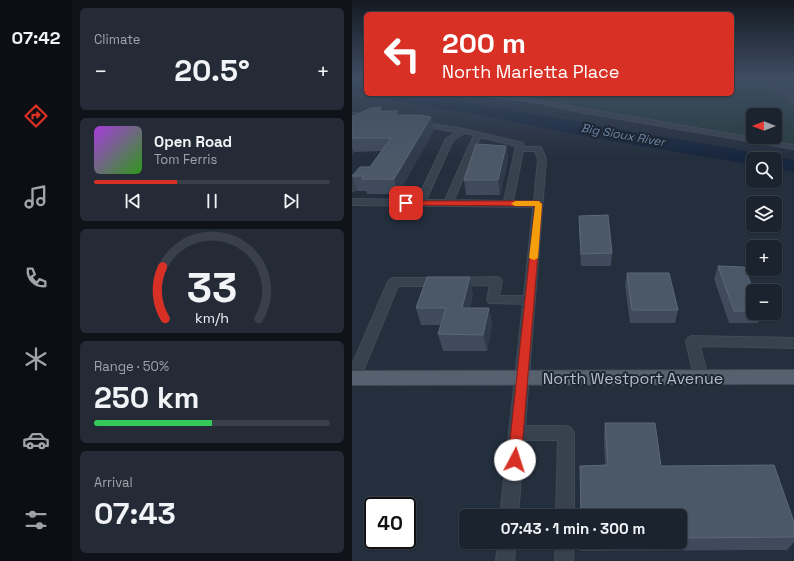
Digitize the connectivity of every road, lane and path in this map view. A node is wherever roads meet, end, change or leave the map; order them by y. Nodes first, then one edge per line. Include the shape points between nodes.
1 (554, 104) edge
2 (577, 104) edge
3 (408, 122) edge
4 (464, 131) junction
5 (478, 134) junction
6 (792, 138) dead end
7 (794, 147) edge
8 (516, 154) junction
9 (370, 168) edge
10 (352, 188) edge
11 (352, 202) edge
12 (420, 203) junction
13 (448, 203) junction
14 (508, 204) junction
15 (539, 204) junction
16 (530, 300) junction
17 (794, 343) edge
18 (701, 377) junction
19 (794, 377) edge
20 (352, 378) edge
21 (522, 378) junction
22 (517, 434) junction
23 (510, 509) edge
24 (565, 509) edge
25 (506, 549) edge
26 (564, 549) edge
27 (505, 561) edge
28 (564, 561) edge

1 - 7 street
2 - 6 street via 676,120 771,141
3 - 4 street
4 - 5 street
4 - 12 street via 450,139
5 - 8 street via 493,142 520,146
5 - 13 street
8 - 14 street
8 - 15 street via 538,149 542,156
9 - 10 street
11 - 12 street
12 - 13 street
13 - 14 street
14 - 15 street
15 - 16 street
16 - 20 street via 493,300 496,281 394,282
16 - 21 street
17 - 18 street via 692,341
18 - 19 main road, North Westport Avenue
18 - 21 main road, North Westport Avenue
20 - 21 main road, North Westport Avenue
21 - 22 street
22 - 23 street
22 - 24 street via 566,433
25 - 27 street
26 - 28 street

